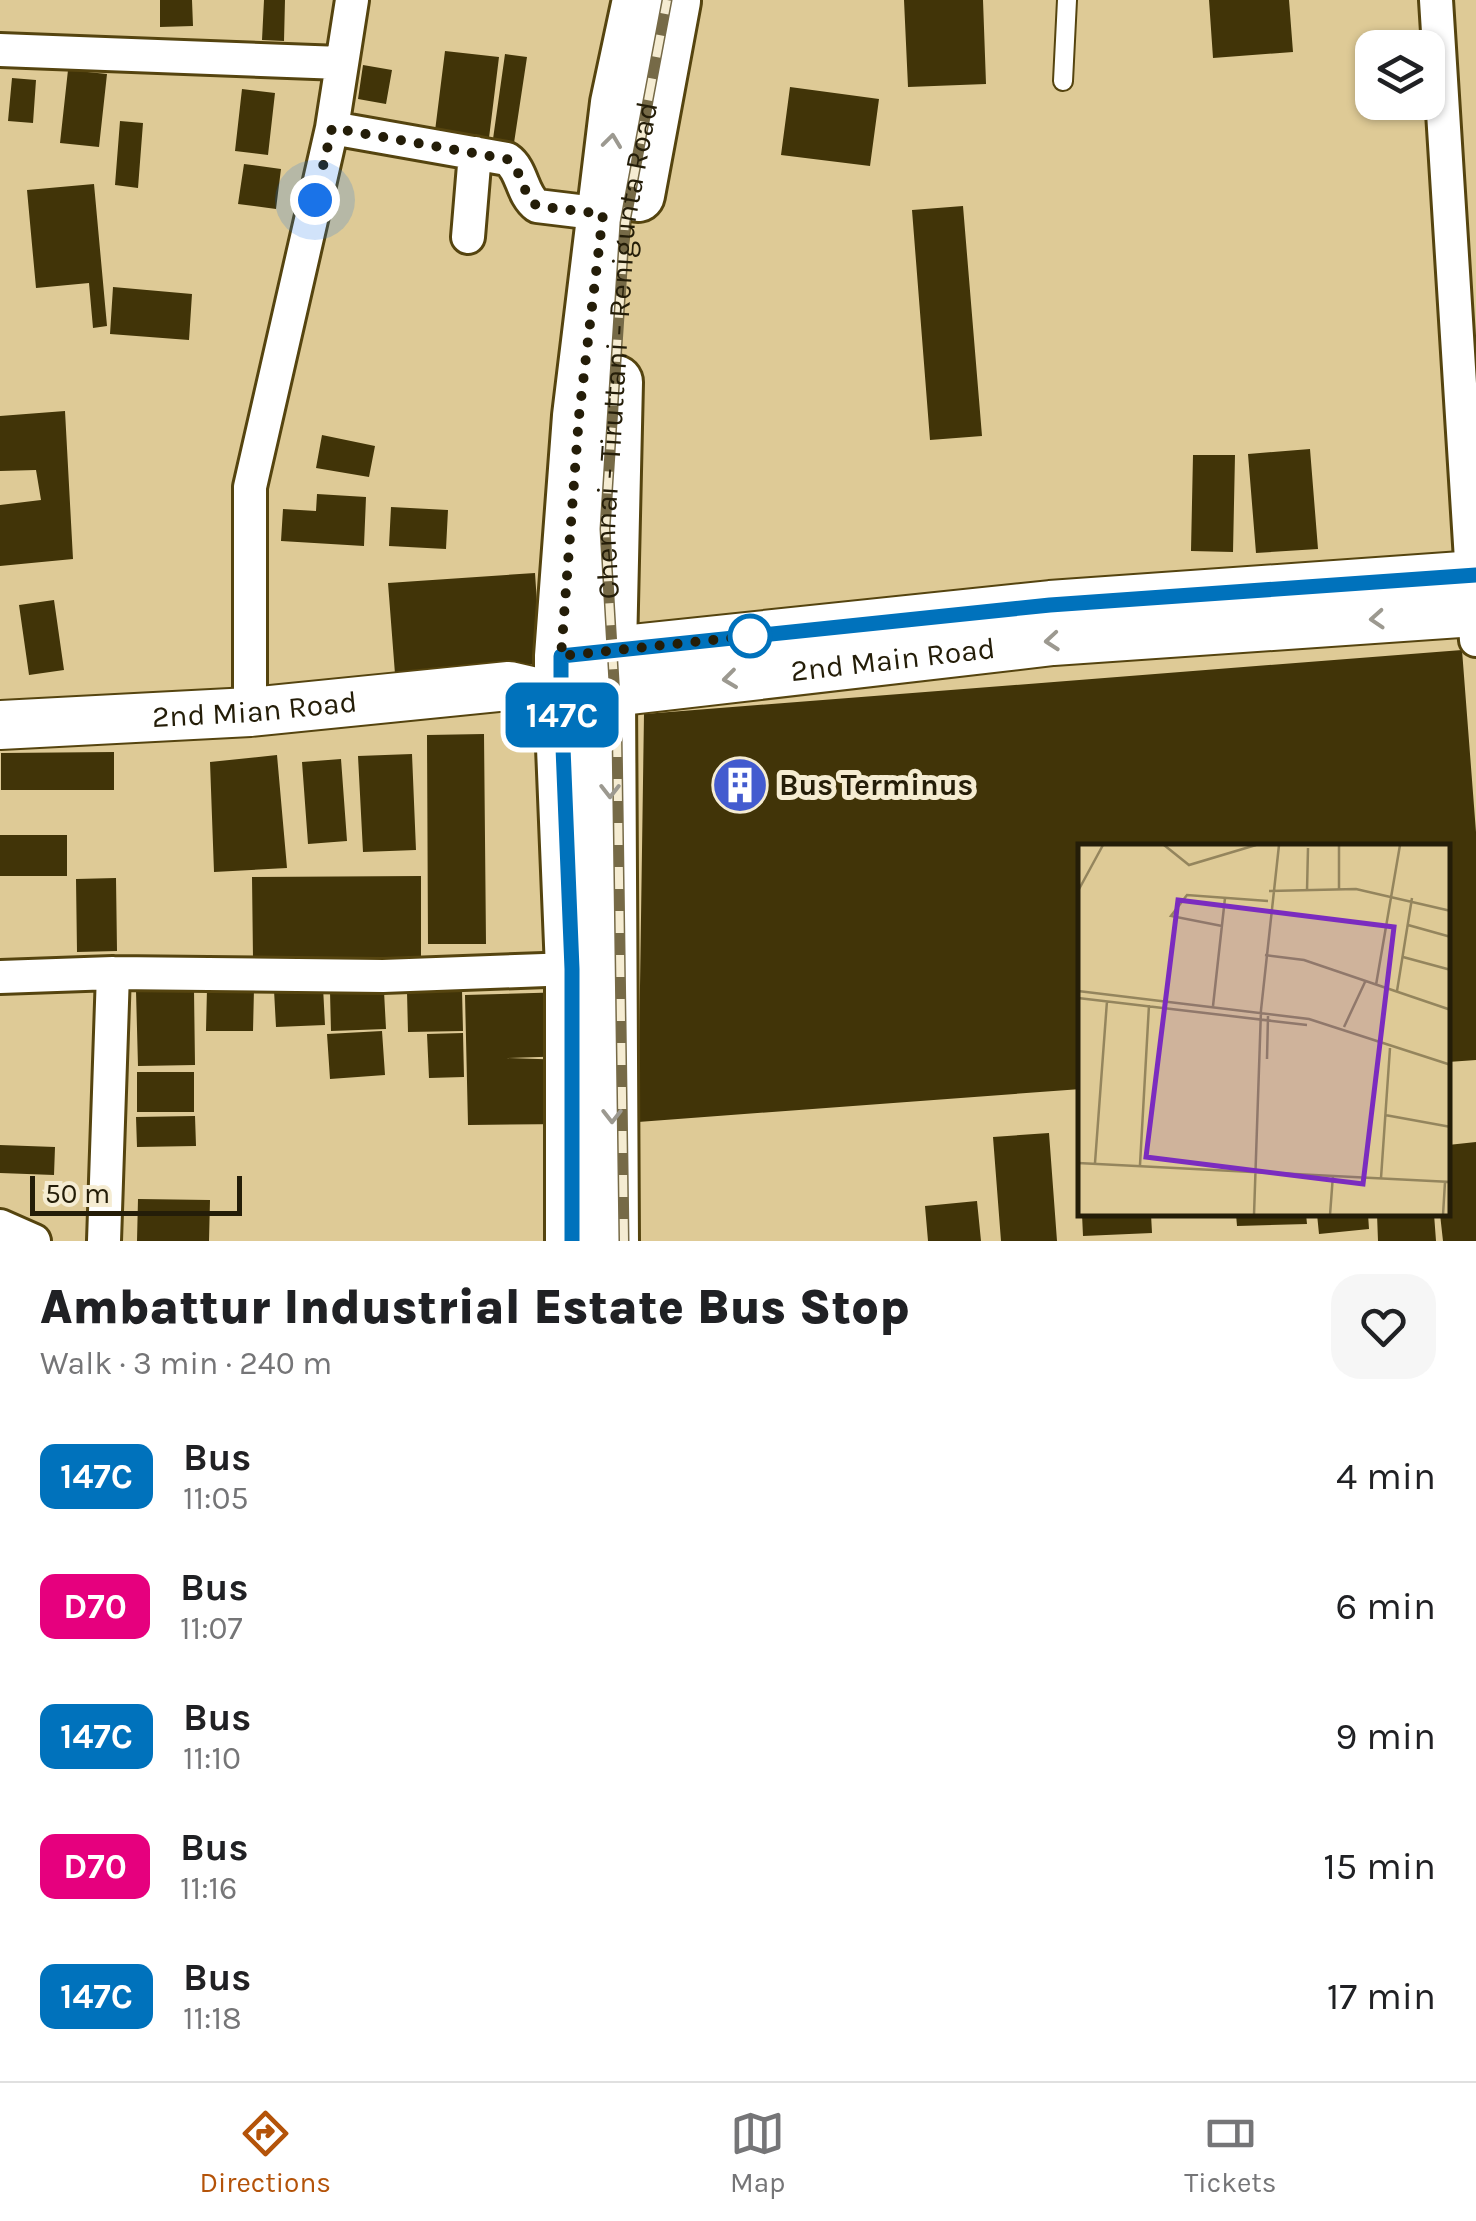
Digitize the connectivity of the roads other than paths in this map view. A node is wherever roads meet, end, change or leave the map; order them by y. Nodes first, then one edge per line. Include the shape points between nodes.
1 (352, 0) edge
2 (639, 0) edge
3 (675, 0) edge
4 (1067, 0) edge
5 (1436, 0) edge
6 (0, 50) edge
7 (341, 63) junction
8 (1063, 81) dead end
9 (332, 128) junction
10 (475, 153) junction
11 (1461, 174) edge
12 (603, 214) junction
13 (468, 237) dead end
14 (1475, 603) edge
15 (586, 674) junction
16 (509, 686) joint
17 (250, 712) junction
18 (0, 725) edge
19 (572, 969) junction
20 (112, 974) junction
21 (0, 976) edge
22 (0, 1226) edge
23 (34, 1241) edge
24 (104, 1241) edge
25 (572, 1241) edge
26 (612, 1241) edge

1 - 7 street
12 -> 2 main road, Chennai - Tiruttani - Renigunta Road
3 - 15 main road, Chennai - Tiruttani - Renigunta Road via 628,246
4 - 8 lane
5 - 11 street
6 - 7 street
7 - 9 street
9 - 10 street
9 - 17 street via 250,487
10 - 12 street via 513,162 528,200 537,206
10 - 13 street
11 - 14 street
12 - 15 main road, Chennai - Tiruttani - Renigunta Road via 579,416
14 - 15 main road, 2nd Main Road via 1053,641 909,639
15 - 16 main road, 2nd Main Road
15 - 19 main road, Chennai - Tiruttani - Renigunta Road
15 -> 26 main road, Chennai - Tiruttani - Renigunta Road
16 - 17 main road, 2nd Mian Road
17 - 18 main road, 2nd Mian Road
19 - 20 street
19 - 25 main road, Chennai - Tiruttani - Renigunta Road
20 - 21 street
20 - 24 street
22 - 23 street

